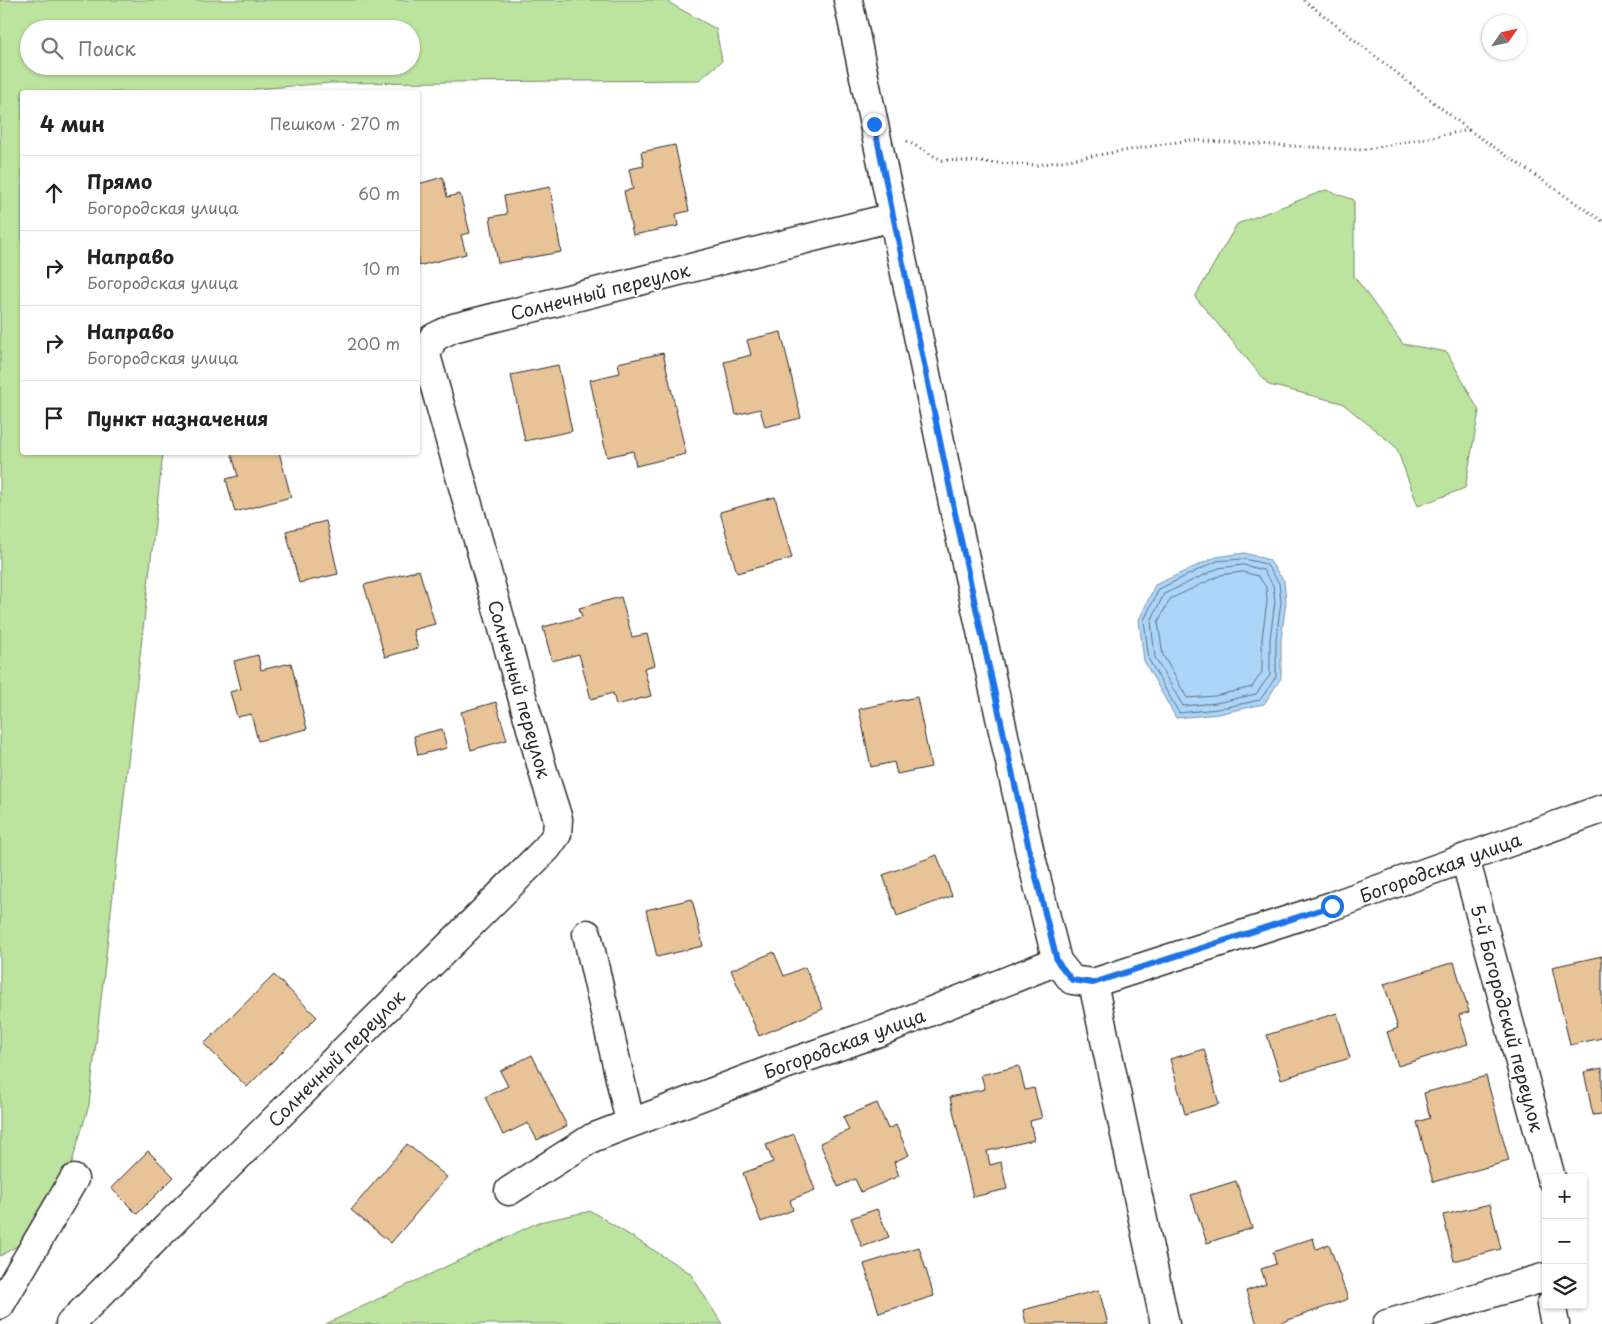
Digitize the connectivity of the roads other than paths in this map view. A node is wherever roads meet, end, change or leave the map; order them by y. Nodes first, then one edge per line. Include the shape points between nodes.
1 (848, 0) edge
2 (893, 217) junction
3 (1602, 810) edge
4 (1464, 858) junction
5 (587, 934) dead end
6 (1057, 961) junction
7 (1093, 983) junction
8 (630, 1122) junction
9 (1550, 1174) edge
10 (74, 1179) dead end
11 (508, 1191) dead end
12 (1542, 1279) edge
13 (0, 1305) edge
14 (1552, 1309) edge
15 (70, 1324) edge
16 (1165, 1324) edge
17 (1388, 1324) edge
18 (1555, 1324) edge

1 - 2 street
2 - 6 street via 955,513
2 - 15 street, Солнечный переулок via 453,328 433,338 426,355 558,819 556,834 548,848
3 - 4 street, Богородская улица
4 - 7 street, Богородская улица via 1332,906
4 - 9 street, 5-й Богородский переулок
5 - 8 street
6 - 7 street via 1072,980
6 - 8 street, Богородская улица via 879,1032
7 - 16 street
8 - 11 street, Богородская улица via 592,1138
10 - 13 street
12 - 17 street
14 - 18 street

